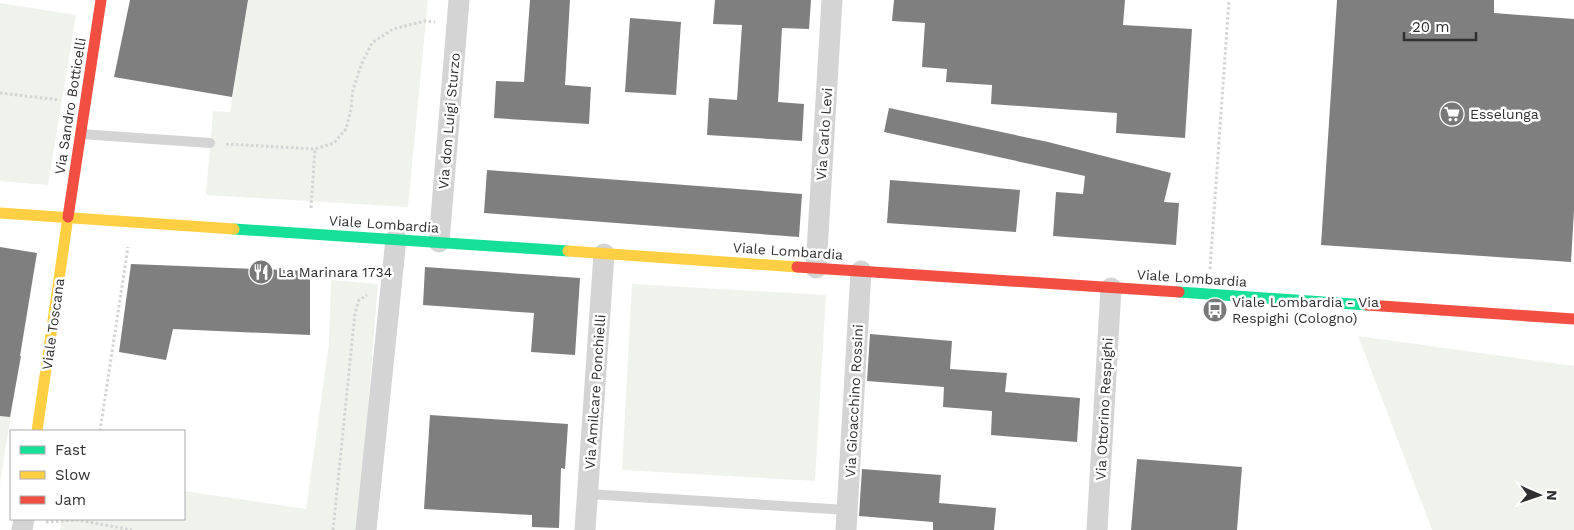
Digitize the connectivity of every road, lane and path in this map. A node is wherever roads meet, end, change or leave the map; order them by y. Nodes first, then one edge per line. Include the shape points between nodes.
1 (101, 0) edge
2 (459, 0) edge
3 (832, 0) edge
4 (1230, 0) edge
5 (457, 25) junction
6 (0, 93) edge
7 (85, 102) junction
8 (80, 134) junction
9 (210, 143) joint
10 (315, 149) junction
11 (0, 213) edge
12 (68, 217) junction
13 (131, 222) junction
14 (309, 234) junction
15 (396, 240) junction
16 (439, 242) junction
17 (604, 254) junction
18 (816, 268) junction
19 (861, 271) junction
20 (1210, 277) dead end
21 (391, 282) junction
22 (1111, 288) junction
23 (1574, 319) edge
24 (37, 430) edge
25 (100, 430) edge
26 (588, 494) junction
27 (847, 520) edge
28 (23, 524) edge
29 (132, 530) edge
30 (333, 530) edge
31 (366, 530) edge
32 (585, 530) edge
33 (1097, 530) edge

1 - 7 street, Via Sandro Botticelli
2 - 5 street, Via don Luigi Sturzo
3 - 18 street, Via Carlo Levi
4 - 20 path
5 - 10 path via 425,21 393,28 372,42 353,89 346,129 334,143
5 - 16 street, Via don Luigi Sturzo
6 - 7 path
7 - 8 street, Via Sandro Botticelli
8 - 9 lane
8 - 12 street, Via Sandro Botticelli
9 - 10 path
10 - 14 path
11 - 12 street, Viale Lombardia
12 - 13 street, Viale Lombardia
12 - 24 street, Viale Toscana
13 - 14 street, Viale Lombardia
13 - 25 path
14 - 15 street, Viale Lombardia
15 - 16 street, Viale Lombardia
15 - 21 street
16 - 17 street, Viale Lombardia
17 - 18 street, Viale Lombardia
17 - 26 street, Via Amilcare Ponchielli
18 - 19 street, Viale Lombardia
19 - 22 street, Viale Lombardia
19 - 27 street, Via Gioacchino Rossini
21 - 30 path via 359,300 355,313
21 - 31 street
22 - 23 street, Viale Lombardia
22 - 33 street, Via Ottorino Respighi
26 - 27 lane
26 - 32 street, Via Amilcare Ponchielli
28 - 29 path via 78,520

